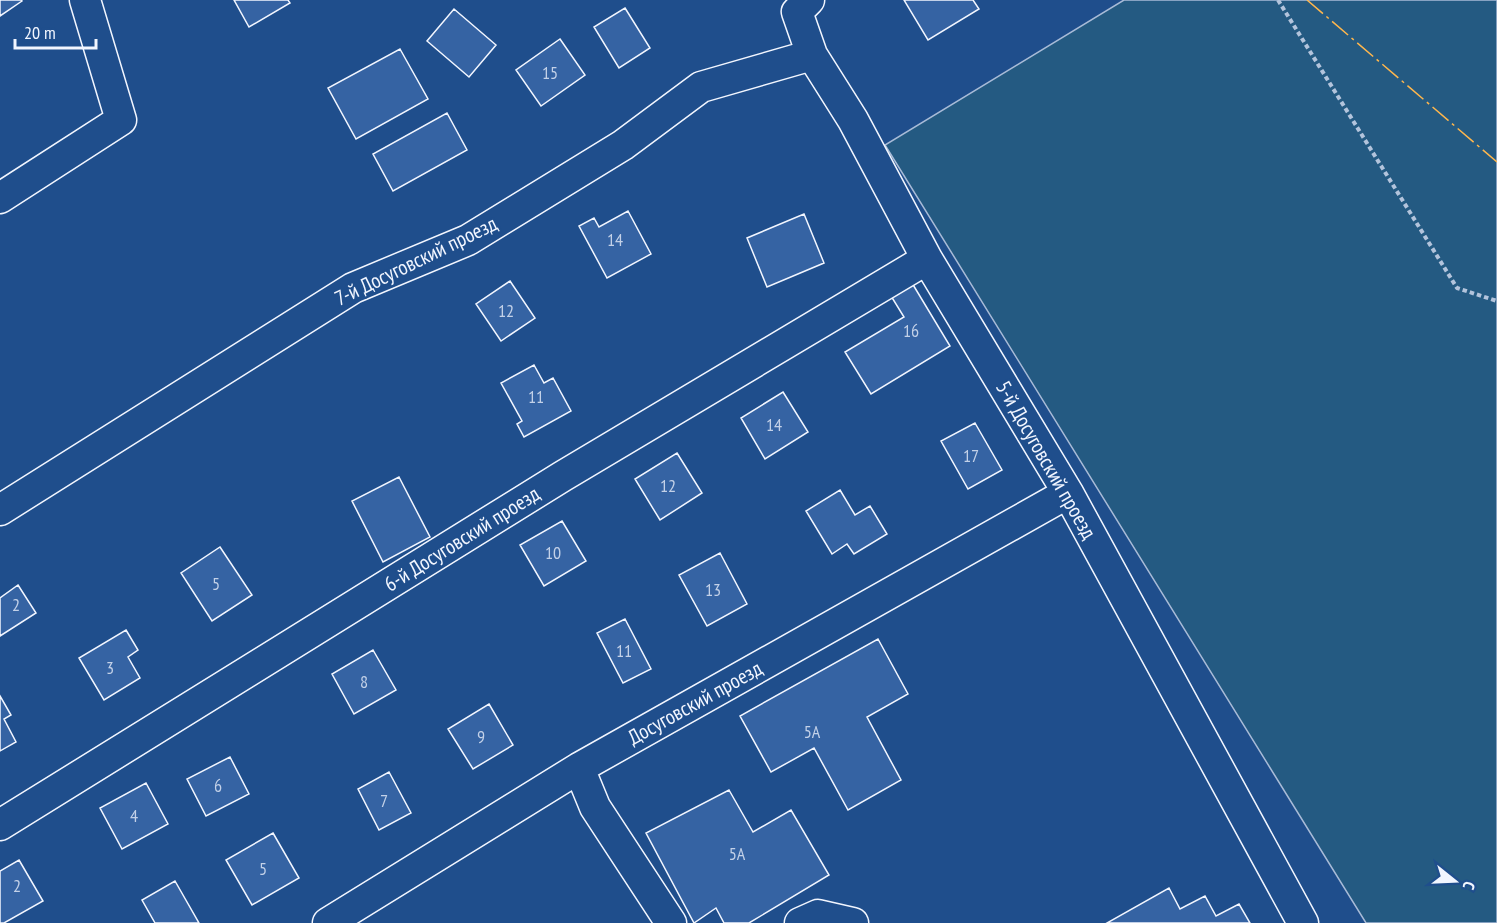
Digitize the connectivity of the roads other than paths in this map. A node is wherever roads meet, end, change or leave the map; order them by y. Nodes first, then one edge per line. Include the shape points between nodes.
1 (85, 0) edge
2 (809, 0) edge
3 (812, 55) junction
4 (0, 198) edge
5 (927, 259) junction
6 (1068, 493) junction
7 (0, 510) edge
8 (579, 768) junction
9 (0, 825) edge
10 (328, 923) edge
11 (671, 923) edge
12 (800, 923) edge
13 (853, 923) edge
14 (1303, 923) edge

1 - 4 street via 121,120
2 - 3 street, 5-й Досуговский проезд via 798,12
3 - 5 street, 5-й Досуговский проезд via 853,120
3 - 7 street, 7-й Досуговский проезд via 701,87 623,145 478,234 353,288
5 - 6 street, 5-й Досуговский проезд
5 - 9 street, 6-й Досуговский проезд via 563,476
6 - 8 street, Досуговский проезд
6 - 14 street, 5-й Досуговский проезд
8 - 10 street, Досуговский проезд
8 - 11 street via 595,807
12 - 13 street via 818,915

